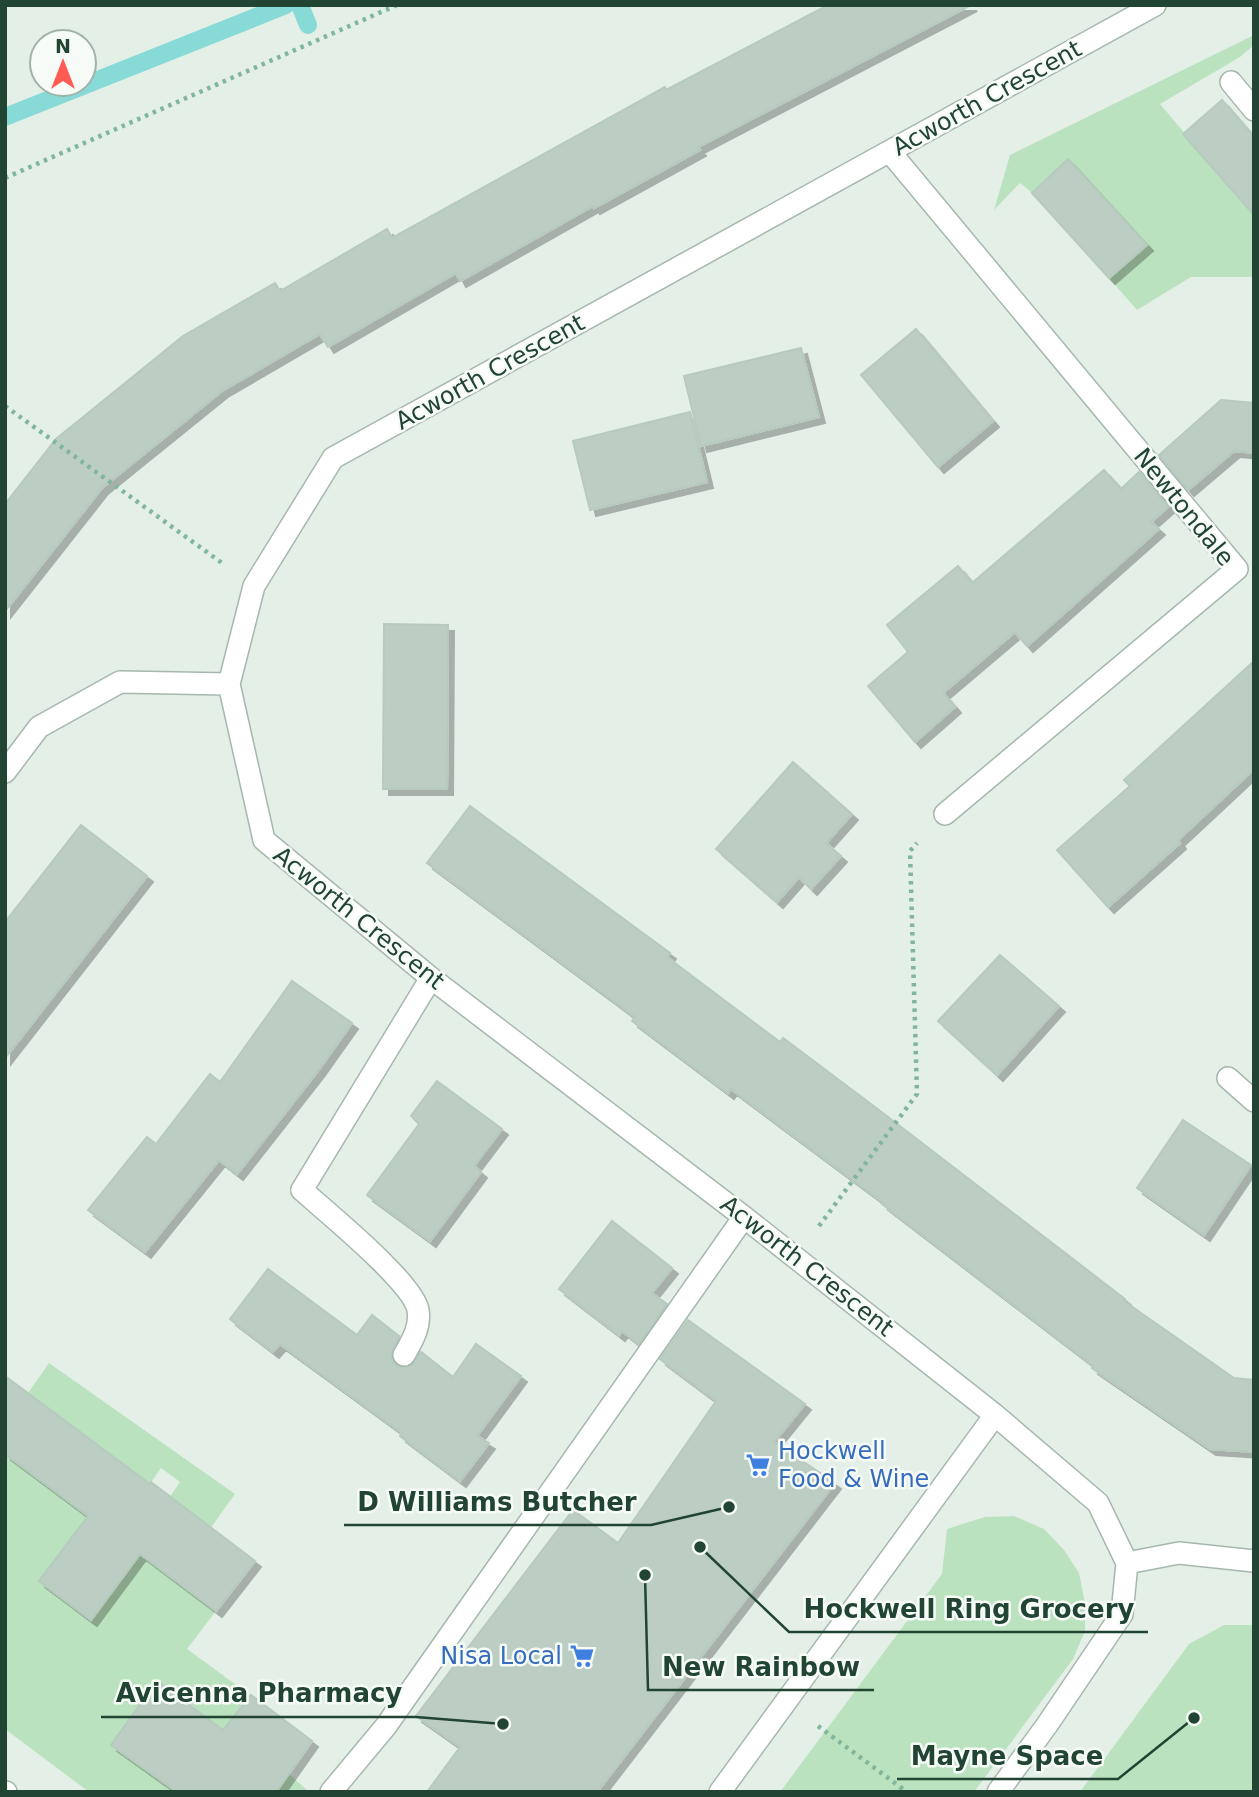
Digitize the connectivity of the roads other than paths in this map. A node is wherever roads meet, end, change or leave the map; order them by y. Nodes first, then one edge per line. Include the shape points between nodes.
1 (1155, 5) edge
2 (1231, 82) dead end
3 (1254, 110) edge
4 (890, 152) junction
5 (229, 684) junction
6 (5, 772) edge
7 (945, 814) road end
8 (431, 978) junction
9 (1228, 1078) dead end
10 (1254, 1101) edge
11 (744, 1217) junction
12 (404, 1355) dead end
13 (995, 1415) junction
14 (1254, 1561) edge
15 (1127, 1563) junction
16 (331, 1792) edge
17 (720, 1792) edge
18 (998, 1792) edge

1 - 4 street, Acworth Crescent
2 - 3 street
4 - 5 street, Acworth Crescent via 333,458 254,586
4 - 7 street, Newtondale via 1237,569
5 - 6 street via 120,682 38,727
5 - 8 street, Acworth Crescent via 264,840
8 - 11 street, Acworth Crescent
8 - 12 street via 302,1190 403,1283 418,1309 417,1332
9 - 10 street
11 - 13 street, Acworth Crescent
11 - 16 street via 386,1726
13 - 15 street, Acworth Crescent via 1098,1503
13 - 17 street
14 - 15 street via 1179,1553
15 - 18 street via 1122,1614

